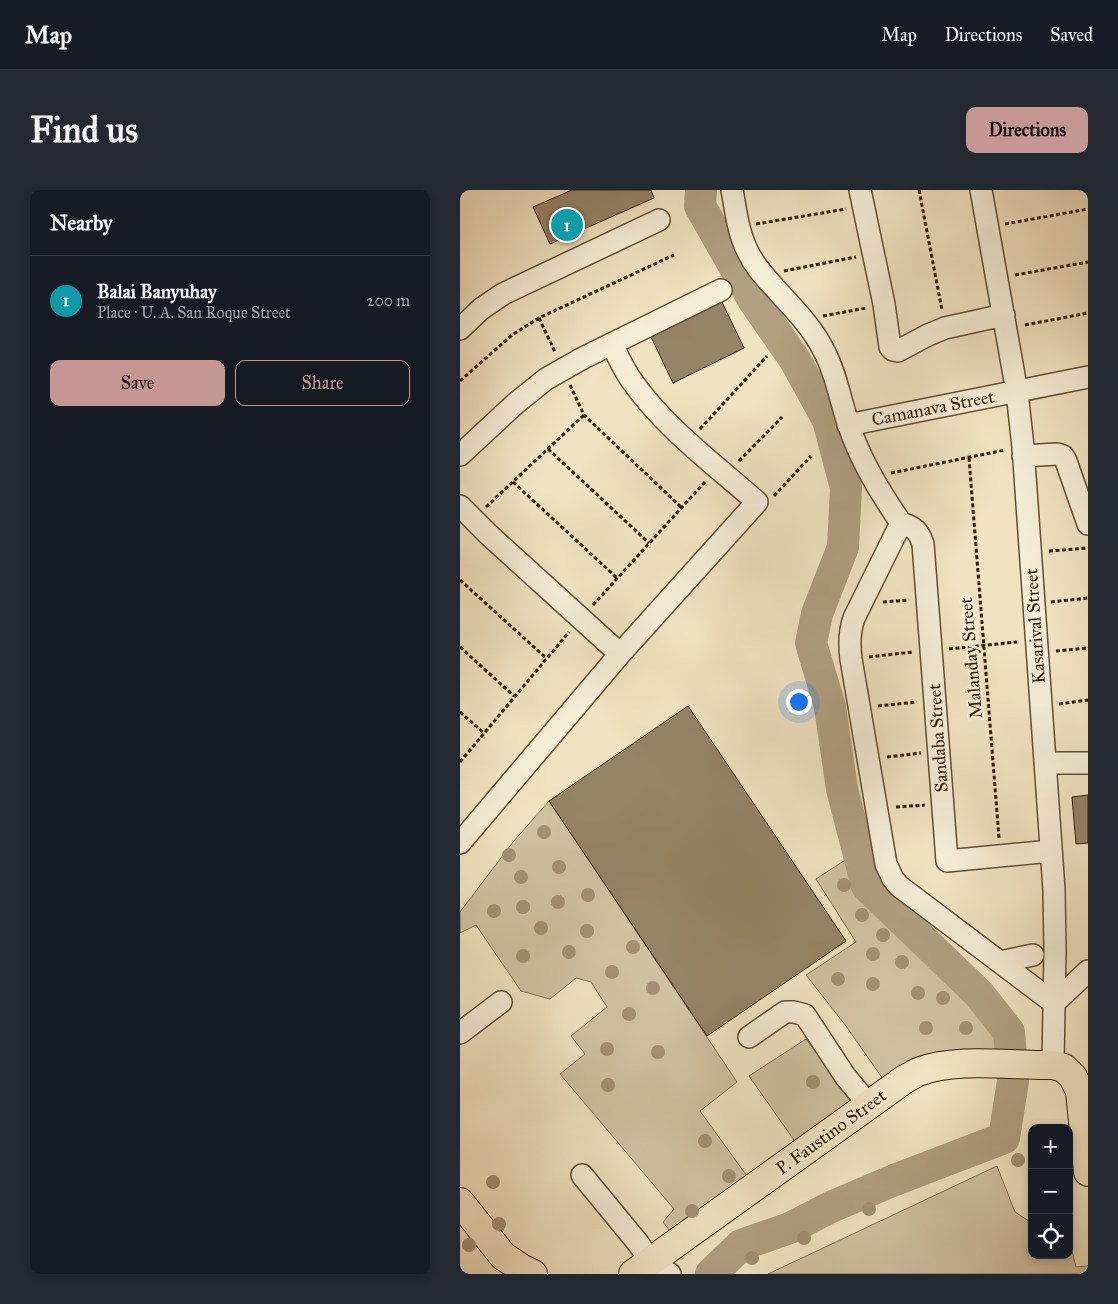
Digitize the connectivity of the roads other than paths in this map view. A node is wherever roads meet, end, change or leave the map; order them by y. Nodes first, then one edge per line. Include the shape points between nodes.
1 (732, 190) edge
2 (981, 190) edge
3 (862, 198) edge
4 (659, 220) dead end
5 (721, 290) dead end
6 (1005, 322) junction
7 (460, 329) edge
8 (612, 344) junction
9 (1088, 377) edge
10 (1017, 392) junction
11 (848, 424) junction
12 (1023, 452) junction
13 (460, 455) edge
14 (466, 513) edge
15 (901, 523) junction
16 (1088, 524) edge
17 (620, 654) junction
18 (1088, 762) edge
19 (1045, 763) junction
20 (460, 843) edge
21 (1051, 851) junction
22 (1033, 955) dead end
23 (1000, 962) junction
24 (1088, 971) edge
25 (501, 1002) dead end
26 (1054, 1003) junction
27 (460, 1033) edge
28 (749, 1037) dead end
29 (1044, 1065) junction
30 (869, 1105) junction
31 (1088, 1172) edge
32 (582, 1176) dead end
33 (460, 1202) edge
34 (651, 1270) edge
35 (533, 1274) edge

1 - 11 street via 742,240 764,276 818,338
2 - 6 street, Kasarival Street
3 - 6 street via 893,350 898,351 945,328
4 - 7 street via 502,294
5 - 8 street
6 - 10 street, Kasarival Street
8 - 13 street via 563,369 533,389
8 - 17 street via 644,397 671,426 757,502
9 - 10 street, Camanava Street
10 - 11 street, Camanava Street
10 - 12 street, Kasarival Street
11 - 15 street via 871,477
12 - 16 street via 1063,456
12 - 19 street, Kasarival Street
14 - 17 street
15 - 21 street, Sandaba Street via 916,529 923,544 947,861
15 - 23 street via 854,618 849,642 886,864 899,886
17 - 20 street
18 - 19 street
19 - 21 street, Kasarival Street
21 - 26 street, Kasarival Street via 1055,919
22 - 23 street
23 - 26 street
24 - 26 street
25 - 27 street
26 - 29 street, Kasarival Street
28 - 30 street via 785,1012 806,1015
29 - 30 main road, P. Faustino Street via 957,1064 931,1068 905,1079
29 - 31 main road via 1064,1068 1080,1091
30 - 34 main road, P. Faustino Street
32 - 34 street via 638,1243
33 - 35 main road via 503,1256

